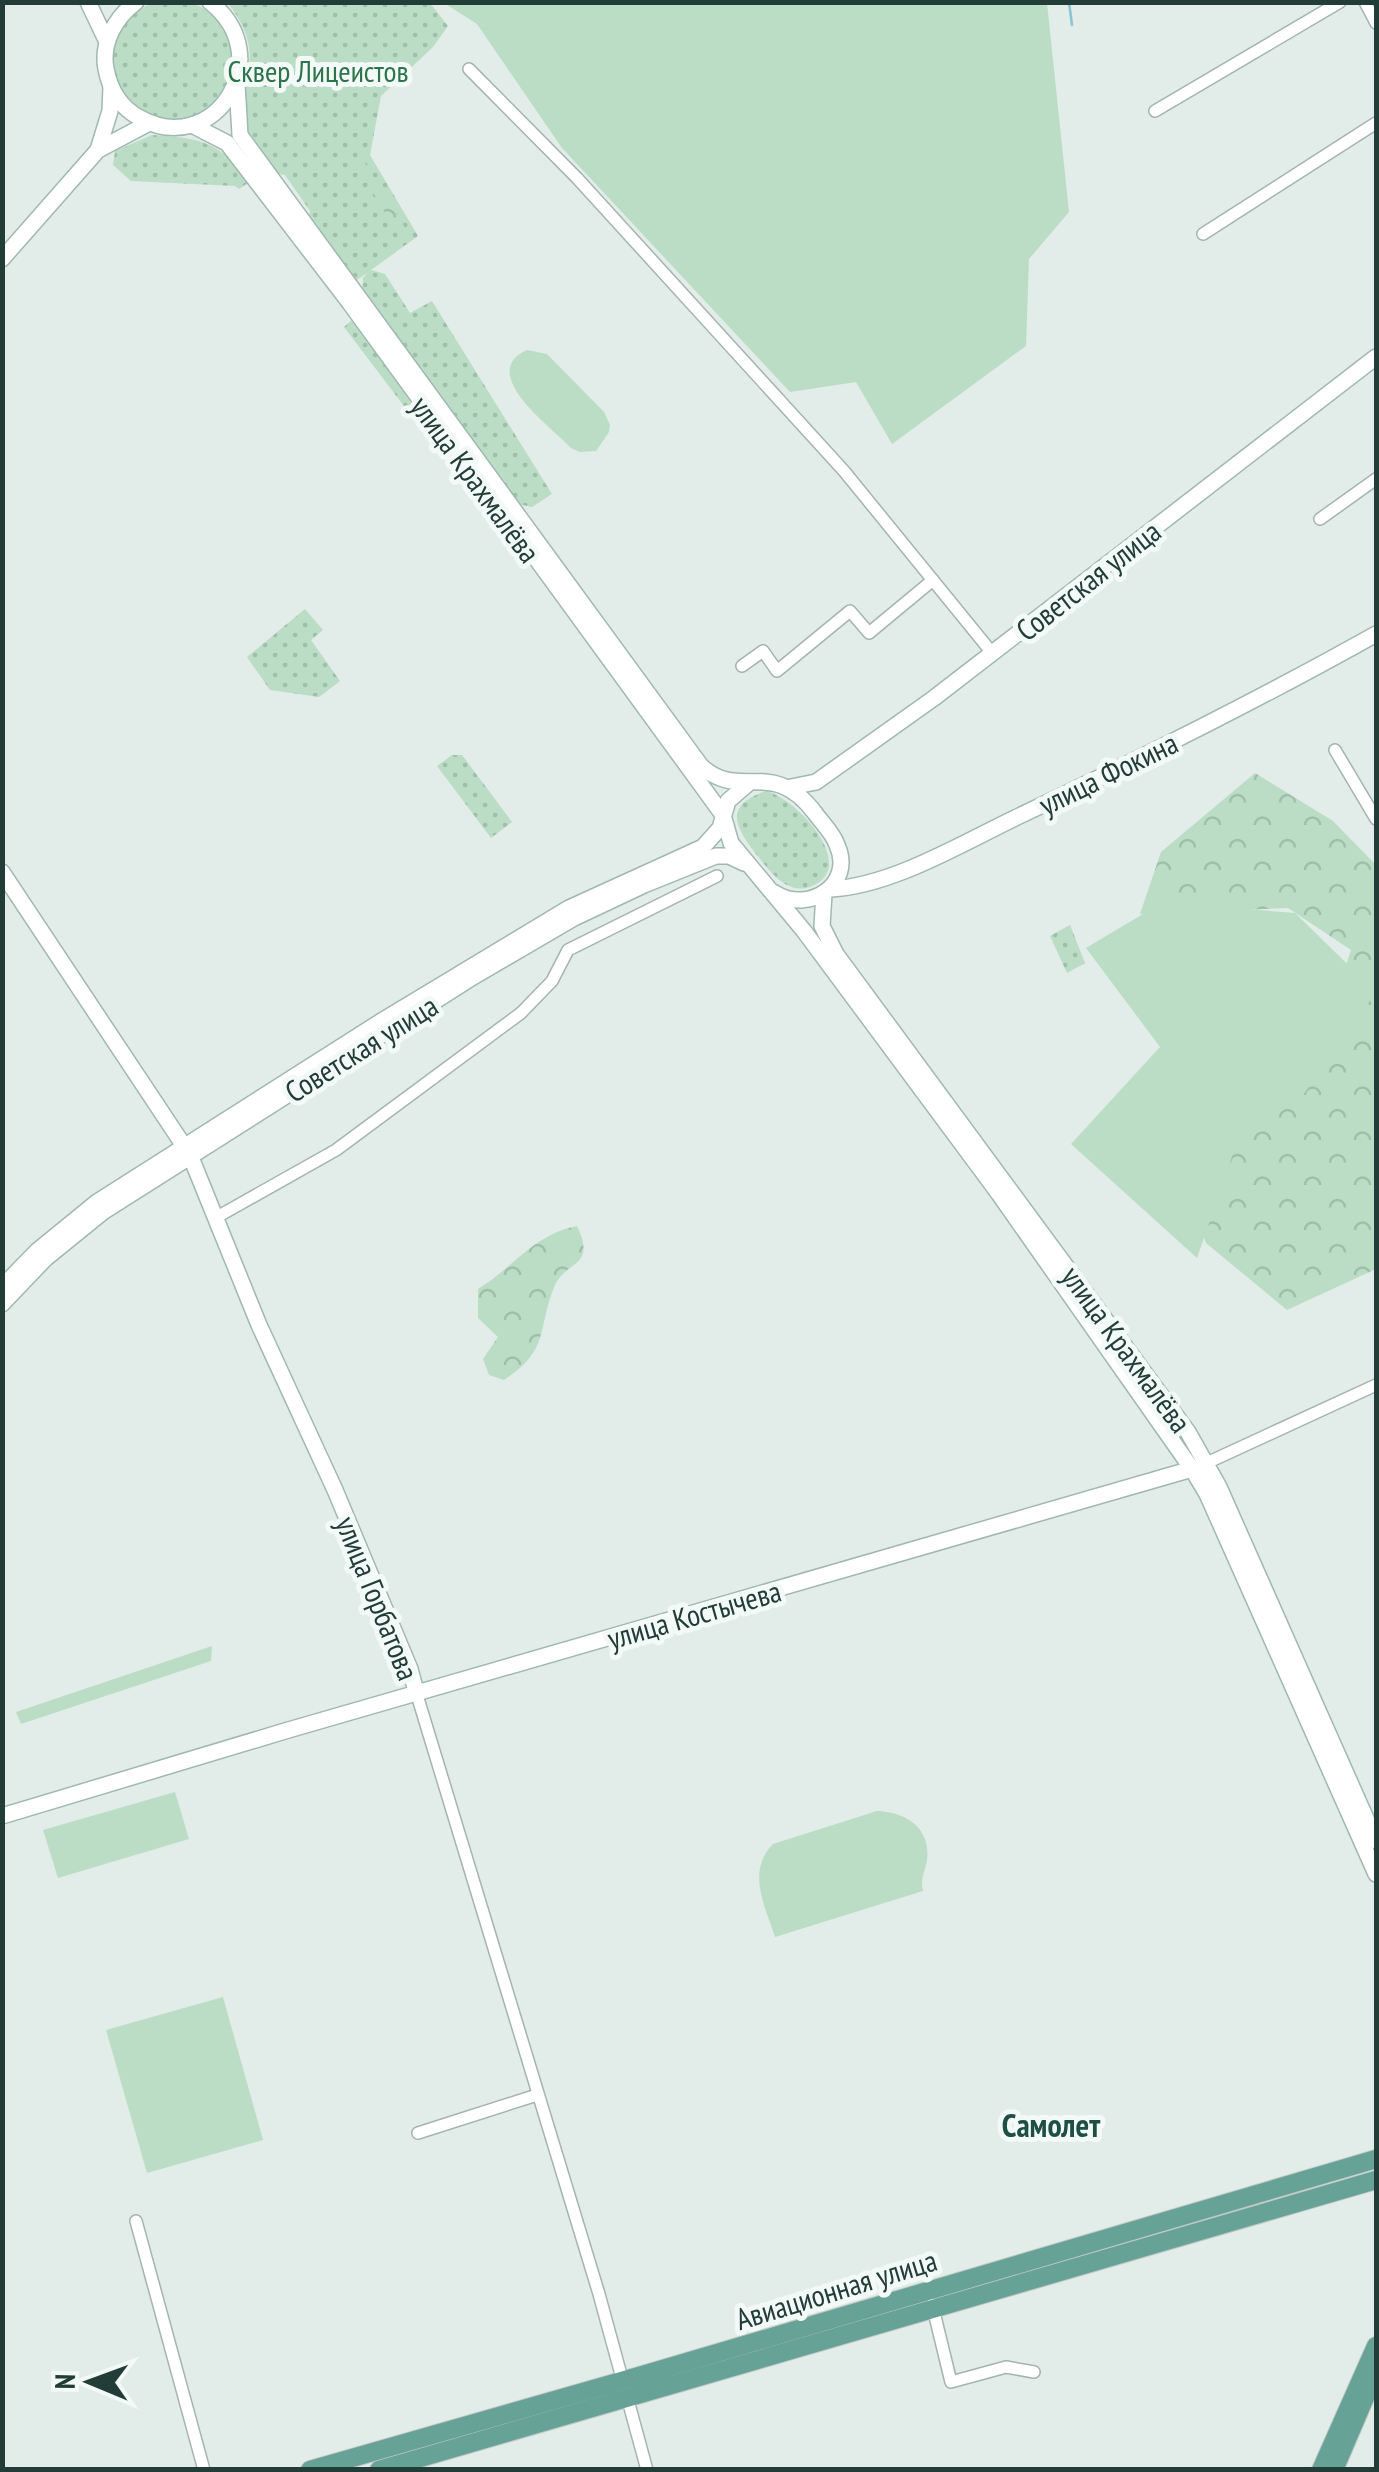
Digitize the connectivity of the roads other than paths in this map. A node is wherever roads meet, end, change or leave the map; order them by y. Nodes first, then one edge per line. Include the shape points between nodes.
1 (88, 2) edge
2 (136, 2) edge
3 (210, 2) edge
4 (1340, 2) edge
5 (1365, 2) edge
6 (1376, 23) edge
7 (107, 42) junction
8 (470, 69) dead end
9 (237, 84) junction
10 (111, 87) junction
11 (1155, 111) dead end
12 (149, 123) junction
13 (1376, 123) edge
14 (192, 125) junction
15 (234, 139) junction
16 (98, 150) junction
17 (1203, 234) dead end
18 (2, 260) edge
19 (1376, 357) edge
20 (1376, 479) edge
21 (1320, 519) dead end
22 (934, 580) junction
23 (1376, 634) edge
24 (993, 654) junction
25 (742, 666) dead end
26 (1335, 750) dead end
27 (750, 782) junction
28 (790, 787) junction
29 (723, 815) junction
30 (1376, 819) edge
31 (752, 867) junction
32 (2, 872) edge
33 (716, 876) dead end
34 (773, 892) junction
35 (827, 892) junction
36 (186, 1151) junction
37 (217, 1218) junction
38 (2, 1287) edge
39 (2, 1304) edge
40 (1376, 1386) edge
41 (1199, 1467) junction
42 (417, 1695) junction
43 (2, 1816) edge
44 (1376, 1841) edge
45 (1376, 1874) edge
46 (537, 2095) junction
47 (418, 2133) dead end
48 (1376, 2159) edge
49 (1376, 2180) edge
50 (136, 2221) dead end
51 (928, 2290) junction
52 (934, 2309) junction
53 (1376, 2346) edge
54 (1034, 2372) dead end
55 (1376, 2372) edge
56 (624, 2389) junction
57 (204, 2470) edge
58 (310, 2470) edge
59 (379, 2470) edge
60 (647, 2470) edge
61 (1321, 2470) edge
62 (1334, 2470) edge

1 - 7 main road
2 - 7 main road
3 - 9 main road via 238,37
4 - 11 street
5 - 6 street
7 - 10 main road
8 - 22 street via 714,326
9 - 14 main road via 215,113
9 - 15 main road
10 - 12 main road
10 - 16 main road
12 - 14 main road
12 - 16 main road
13 - 17 street
14 - 15 main road
15 - 27 main road via 701,766 714,778
15 - 29 main road, улица Крахмалёва
16 - 18 main road
19 - 24 main road, Советская улица
20 - 21 street
22 - 24 street
22 - 25 street via 868,633 850,611 777,671 763,650
23 - 35 main road, улица Фокина via 1222,718 942,853
24 - 28 main road, Советская улица via 816,782
26 - 30 street
27 - 28 main road
27 - 29 main road
28 - 35 main road via 839,848 840,870
29 - 31 main road via 731,842
29 - 36 main road, Советская улица via 703,847 552,918
31 - 34 main road
31 - 36 main road, Советская улица via 716,856 588,911
32 - 36 main road, улица Горбатова
33 - 37 street via 568,950 552,980 521,1013 336,1150
34 - 35 main road via 800,902
34 - 41 main road, улица Крахмалёва
35 - 41 main road, улица Крахмалёва via 822,926 836,954 1188,1432
36 - 37 main road, улица Горбатова
36 - 38 main road, Советская улица via 97,1202
36 - 39 main road, Советская улица via 68,1239
37 - 42 main road, улица Горбатова
40 - 41 street, улица Костычева
41 - 42 main road, улица Костычева
41 - 44 main road, улица Крахмалёва via 1219,1488
41 - 45 main road, улица Крахмалёва
42 - 43 main road, улица Костычева
42 - 46 street, улица Горбатова
46 - 47 street
46 - 56 street, улица Горбатова
48 - 51 main road, Авиационная улица
49 - 52 main road, Авиационная улица
50 - 57 street
51 - 52 street
51 - 56 main road, Авиационная улица
52 - 54 street via 951,2382 1006,2367
52 - 56 main road, Авиационная улица
53 - 61 main road
55 - 62 main road
56 - 58 main road, Авиационная улица
56 - 59 main road, Авиационная улица
56 - 60 street, улица Горбатова

